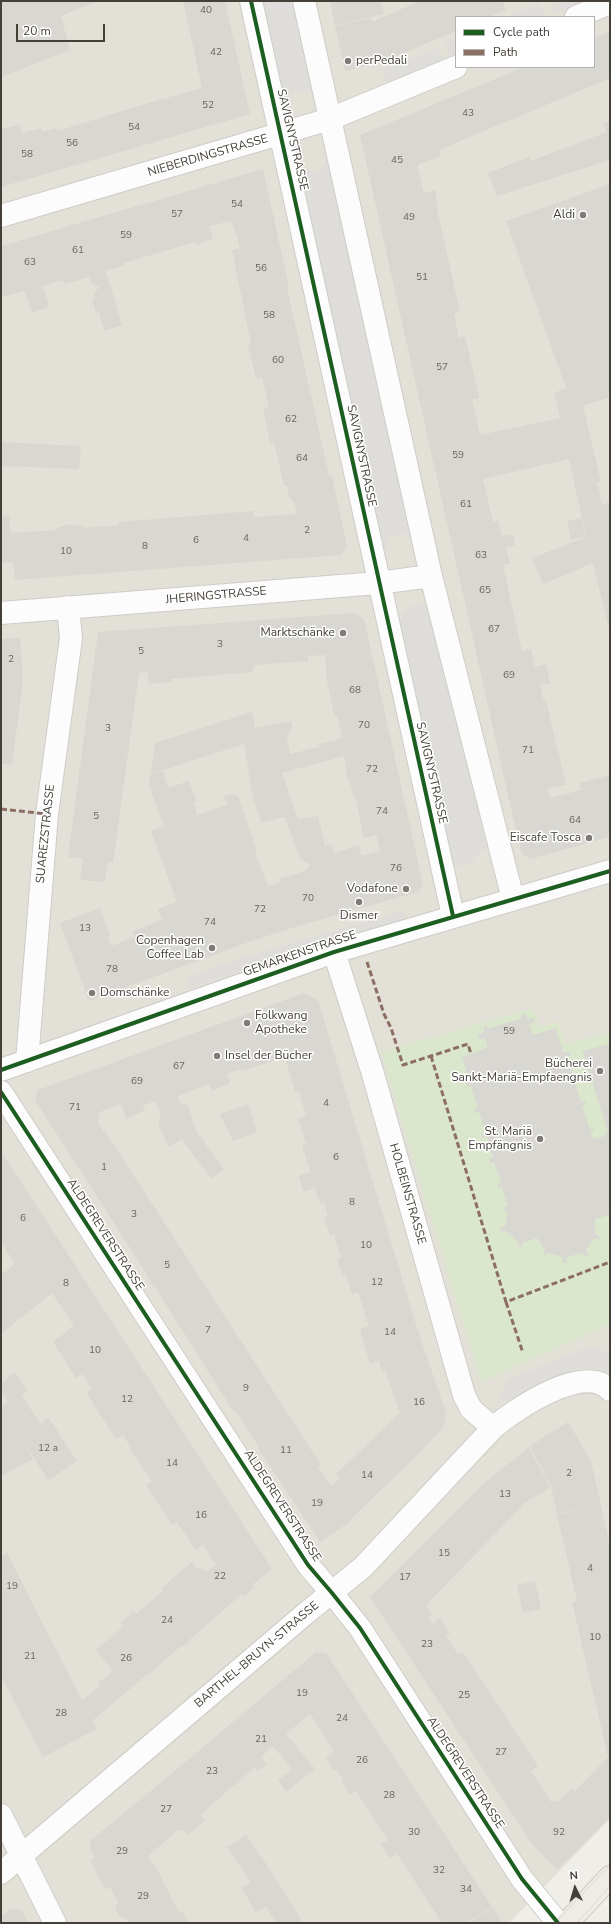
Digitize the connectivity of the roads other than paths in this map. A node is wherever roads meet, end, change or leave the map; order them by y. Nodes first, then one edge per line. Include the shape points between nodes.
1 (250, 1) edge
2 (304, 1) edge
3 (610, 3) edge
4 (578, 16) edge
5 (455, 67) edge
6 (330, 119) junction
7 (281, 135) junction
8 (1, 216) edge
9 (431, 576) junction
10 (378, 583) junction
11 (68, 607) junction
12 (1, 613) edge
13 (610, 871) edge
14 (513, 899) junction
15 (453, 916) junction
16 (334, 952) junction
17 (27, 1062) junction
18 (1, 1070) edge
19 (1, 1092) edge
20 (609, 1388) edge
21 (493, 1428) junction
22 (332, 1593) junction
23 (1, 1815) edge
24 (21, 1856) junction
25 (1, 1873) edge
26 (610, 1877) edge
27 (55, 1923) edge
28 (558, 1923) edge
29 (567, 1923) edge

1 - 7 street, SAVIGNYSTRASSE
2 - 6 street
3 - 4 street
5 - 6 street, NIEBERDINGSTRASSE
6 - 7 street, NIEBERDINGSTRASSE
6 - 9 street
7 - 8 street, NIEBERDINGSTRASSE
7 - 10 street, SAVIGNYSTRASSE
9 - 10 street, JHERINGSTRASSE
9 - 14 street
10 - 11 street, JHERINGSTRASSE
10 - 15 street, SAVIGNYSTRASSE
11 - 12 street, JHERINGSTRASSE
11 - 17 street, SUAREZSTRASSE via 72,638 47,814
13 - 14 street, GEMARKENSTRASSE
14 - 15 street, GEMARKENSTRASSE
15 - 16 street, GEMARKENSTRASSE
16 - 17 street, GEMARKENSTRASSE
16 - 21 street, HOLBEINSTRASSE via 373,1074 464,1395 472,1409
17 - 18 street, GEMARKENSTRASSE
19 - 22 street, ALDEGREVERSTRASSE via 308,1566
20 - 21 street, BARTHEL-BRUYN-STRASSE via 592,1381 555,1389 509,1414
21 - 22 street, BARTHEL-BRUYN-STRASSE via 363,1567
22 - 24 street, BARTHEL-BRUYN-STRASSE
22 - 28 street, ALDEGREVERSTRASSE via 360,1628 522,1879
23 - 24 street
24 - 25 street, BARTHEL-BRUYN-STRASSE
24 - 27 street
26 - 29 main road

